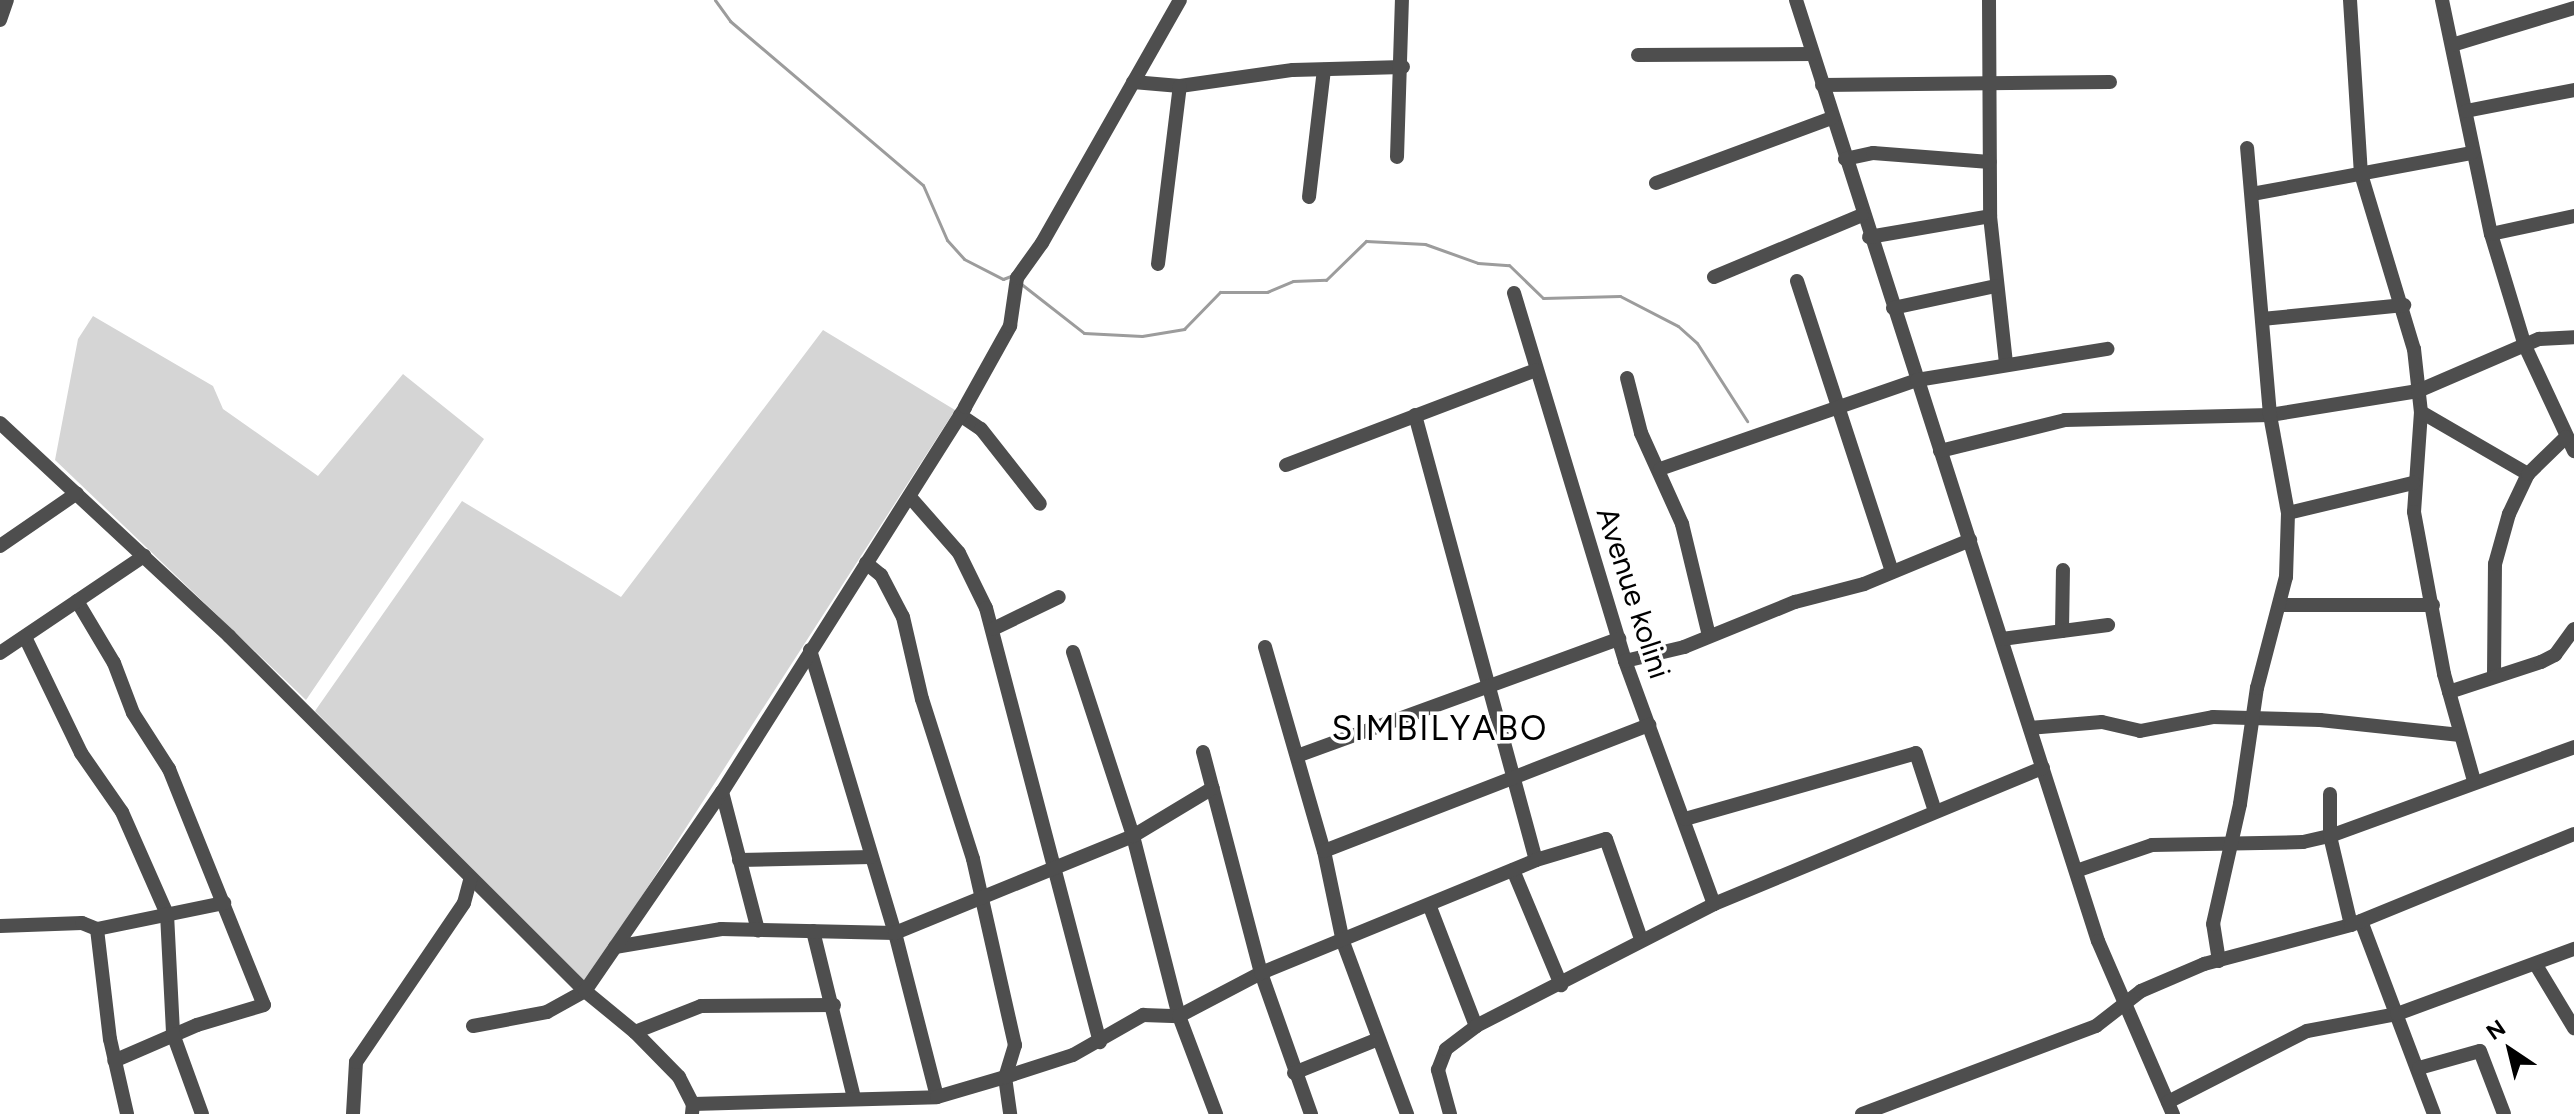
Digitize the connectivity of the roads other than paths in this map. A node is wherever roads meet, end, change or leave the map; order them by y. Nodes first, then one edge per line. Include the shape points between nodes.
1 (1180, 0) edge
2 (1402, 0) edge
3 (1796, 0) edge
4 (1989, 0) edge
5 (2350, 0) edge
6 (2442, 0) edge
7 (2574, 8) edge
8 (2452, 45) junction
9 (1812, 54) junction
10 (1638, 55) dead end
11 (1403, 67) junction
12 (1324, 70) junction
13 (1989, 81) junction
14 (1133, 82) junction
15 (2110, 82) dead end
16 (1822, 85) junction
17 (1180, 86) junction
18 (2574, 90) edge
19 (2466, 111) junction
20 (1832, 118) junction
21 (2247, 148) dead end
22 (2472, 153) junction
23 (1397, 157) dead end
24 (1845, 159) junction
25 (1990, 162) junction
26 (2361, 174) junction
27 (1656, 183) dead end
28 (2252, 194) junction
29 (1309, 197) dead end
30 (1862, 215) junction
31 (1990, 216) junction
32 (2574, 216) edge
33 (2491, 234) junction
34 (1869, 237) junction
35 (1158, 264) dead end
36 (1714, 277) dead end
37 (1797, 281) dead end
38 (1996, 286) junction
39 (1514, 293) dead end
40 (2404, 305) junction
41 (1893, 308) junction
42 (2262, 319) junction
43 (2574, 337) edge
44 (2525, 346) junction
45 (2107, 349) dead end
46 (2006, 364) junction
47 (1536, 370) junction
48 (1627, 378) dead end
49 (1917, 380) junction
50 (2418, 391) junction
51 (1837, 407) junction
52 (2421, 412) junction
53 (960, 415) junction
54 (1415, 415) junction
55 (2270, 415) junction
56 (4, 432) edge
57 (2566, 437) junction
58 (1940, 451) junction
59 (2574, 451) edge
60 (1286, 465) dead end
61 (1660, 469) junction
62 (2528, 474) junction
63 (2413, 483) junction
64 (77, 493) junction
65 (910, 497) junction
66 (1040, 504) dead end
67 (2288, 513) junction
68 (1970, 540) junction
69 (0, 546) edge
70 (144, 556) junction
71 (866, 563) junction
72 (2063, 570) dead end
73 (1892, 572) junction
74 (1059, 597) dead end
75 (77, 601) junction
76 (2280, 605) junction
77 (2433, 605) junction
78 (2108, 625) dead end
79 (993, 629) junction
80 (2574, 629) edge
81 (2062, 631) junction
82 (1709, 636) junction
83 (25, 637) junction
84 (1619, 639) junction
85 (2002, 639) junction
86 (1265, 647) dead end
87 (810, 650) junction
88 (1073, 652) dead end
89 (0, 653) edge
90 (1625, 661) junction
91 (2494, 676) junction
92 (1488, 684) junction
93 (2449, 692) junction
94 (2252, 719) junction
95 (1649, 725) junction
96 (2030, 728) junction
97 (2460, 735) junction
98 (2574, 747) edge
99 (1203, 752) dead end
100 (1297, 756) junction
101 (2043, 768) junction
102 (1511, 777) junction
103 (2474, 781) junction
104 (1213, 788) junction
105 (722, 792) junction
106 (2330, 794) dead end
107 (1935, 811) junction
108 (1685, 819) junction
109 (2574, 834) edge
110 (1133, 836) junction
111 (2330, 836) junction
112 (2231, 843) junction
113 (1324, 851) junction
114 (871, 857) junction
115 (739, 860) junction
116 (1536, 860) junction
117 (1055, 866) junction
118 (1513, 870) junction
119 (2076, 871) junction
120 (470, 880) junction
121 (983, 901) junction
122 (224, 903) junction
123 (1714, 904) junction
124 (1430, 907) junction
125 (167, 914) junction
126 (2356, 923) junction
127 (0, 926) edge
128 (97, 929) junction
129 (758, 930) junction
130 (813, 931) junction
131 (895, 933) junction
132 (1641, 939) junction
133 (1343, 942) junction
134 (615, 947) junction
135 (2574, 949) edge
136 (2219, 961) junction
137 (2536, 965) junction
138 (1261, 973) junction
139 (1561, 985) junction
140 (585, 991) junction
141 (834, 1005) junction
142 (2125, 1007) junction
143 (2397, 1014) junction
144 (1179, 1016) junction
145 (473, 1026) dead end
146 (1476, 1026) junction
147 (2574, 1028) edge
148 (635, 1032) junction
149 (173, 1034) junction
150 (1378, 1039) junction
151 (1100, 1042) junction
152 (114, 1061) junction
153 (2419, 1068) junction
154 (1294, 1073) junction
155 (1005, 1077) junction
156 (937, 1097) junction
157 (854, 1098) junction
158 (2171, 1108) edge
159 (692, 1109) edge
160 (127, 1114) edge
161 (202, 1114) edge
162 (353, 1114) edge
163 (1010, 1114) edge
164 (1216, 1114) edge
165 (1311, 1114) edge
166 (1407, 1114) edge
167 (1450, 1114) edge
168 (1862, 1114) edge
169 (2434, 1114) edge
170 (2504, 1114) edge

1 - 14 street
2 - 11 street
3 - 9 street
4 - 13 street
5 - 26 street via 2353,116
6 - 8 street
7 - 8 street
8 - 19 street
9 - 10 street
9 - 16 street
11 - 12 street
11 - 23 street
12 - 17 street
12 - 29 street
13 - 15 street
13 - 16 street
13 - 25 street
14 - 17 street
14 - 53 street via 1017,278 1010,326
16 - 20 street
17 - 35 street
18 - 19 street
19 - 22 street
20 - 24 street
20 - 27 street
21 - 28 street
22 - 26 street
22 - 33 street
24 - 25 street via 1873,153
24 - 30 street
25 - 31 street
26 - 28 street
26 - 40 street
28 - 42 street
30 - 34 street
30 - 36 street
31 - 34 street
31 - 38 street
32 - 33 street
33 - 44 street
34 - 41 street
37 - 51 street
38 - 41 street
38 - 46 street
39 - 47 street, Avenue kolini
40 - 42 street
40 - 50 street
41 - 49 street
42 - 55 street
43 - 44 street via 2539,339
44 - 50 street
44 - 57 street
45 - 46 street
46 - 49 street
47 - 54 street
47 - 84 street, Avenue kolini
48 - 61 street via 1641,433
49 - 51 street
49 - 58 street
50 - 52 street
50 - 55 street
51 - 61 street
51 - 73 street
52 - 62 street
52 - 63 street
53 - 65 street
53 - 66 street via 981,429
54 - 60 street
54 - 92 street
55 - 58 street via 2065,420
55 - 67 street
56 - 64 street
57 - 59 street
57 - 62 street
58 - 68 street
61 - 82 street via 1682,524
62 - 91 street via 2509,514 2495,564
63 - 67 street
63 - 77 street
64 - 69 street
64 - 70 street
65 - 71 street
65 - 79 street via 959,553
67 - 76 street
68 - 73 street
68 - 85 street
70 - 75 street
70 - 120 street
71 - 87 street
71 - 121 street via 881,575 903,617
72 - 81 street
73 - 82 street
74 - 79 street
75 - 83 street
75 - 122 street via 114,663 133,713 169,769
76 - 77 street
76 - 94 street
77 - 93 street
78 - 81 street
79 - 117 street
80 - 91 street via 2555,655
81 - 85 street
82 - 90 street
83 - 89 street
83 - 125 street via 81,753 122,812
84 - 90 street, Avenue kolini
84 - 92 street
85 - 96 street
86 - 100 street
87 - 105 street
87 - 114 street
88 - 110 street
90 - 95 street, Avenue kolini
91 - 93 street
92 - 100 street
92 - 102 street
93 - 97 street
94 - 96 street via 2213,717 2140,731 2102,722
94 - 97 street via 2320,720
94 - 112 street
95 - 102 street
95 - 108 street, Avenue kolini
96 - 101 street
97 - 103 street
98 - 103 street
99 - 104 street
100 - 113 street
101 - 107 street via 1989,794
101 - 119 street
102 - 113 street
102 - 116 street
103 - 111 street
104 - 110 street
104 - 138 street
105 - 115 street
105 - 134 street
106 - 111 street
107 - 108 street via 1916,753
107 - 123 street
108 - 123 street, Avenue kolini
109 - 126 street
110 - 117 street
110 - 144 street
111 - 112 street via 2303,842
111 - 126 street
112 - 119 street via 2152,845
112 - 136 street via 2213,924
113 - 133 street
114 - 115 street
114 - 131 street
115 - 129 street
116 - 118 street
116 - 132 street via 1606,839
117 - 121 street
117 - 151 street
118 - 124 street
118 - 139 street
119 - 142 street
120 - 140 street
120 - 162 street via 464,903 356,1062
121 - 131 street
121 - 155 street via 1015,1045
122 - 125 street
122 - 149 street via 264,1005
123 - 132 street
124 - 133 street
124 - 146 street
125 - 128 street
125 - 149 street
126 - 136 street
126 - 143 street
127 - 128 street via 82,923
128 - 152 street
129 - 130 street
129 - 134 street via 649,938
130 - 131 street
130 - 141 street
131 - 156 street
132 - 139 street
133 - 138 street
133 - 150 street
134 - 140 street
135 - 137 street
136 - 142 street via 2141,991
137 - 143 street
137 - 147 street
138 - 144 street
138 - 154 street
139 - 146 street
140 - 145 street via 547,1012
140 - 148 street
141 - 148 street via 701,1006
141 - 157 street
142 - 158 street
142 - 168 street via 2096,1026
143 - 153 street
143 - 158 street via 2307,1031
144 - 151 street via 1143,1015
144 - 164 street
146 - 167 street via 1446,1049 1438,1070
148 - 159 street via 679,1077
149 - 152 street
149 - 161 street
150 - 154 street
150 - 166 street
151 - 155 street
152 - 160 street
153 - 169 street
153 - 170 street via 2480,1051
154 - 165 street
155 - 156 street
155 - 163 street
156 - 157 street
157 - 159 street

